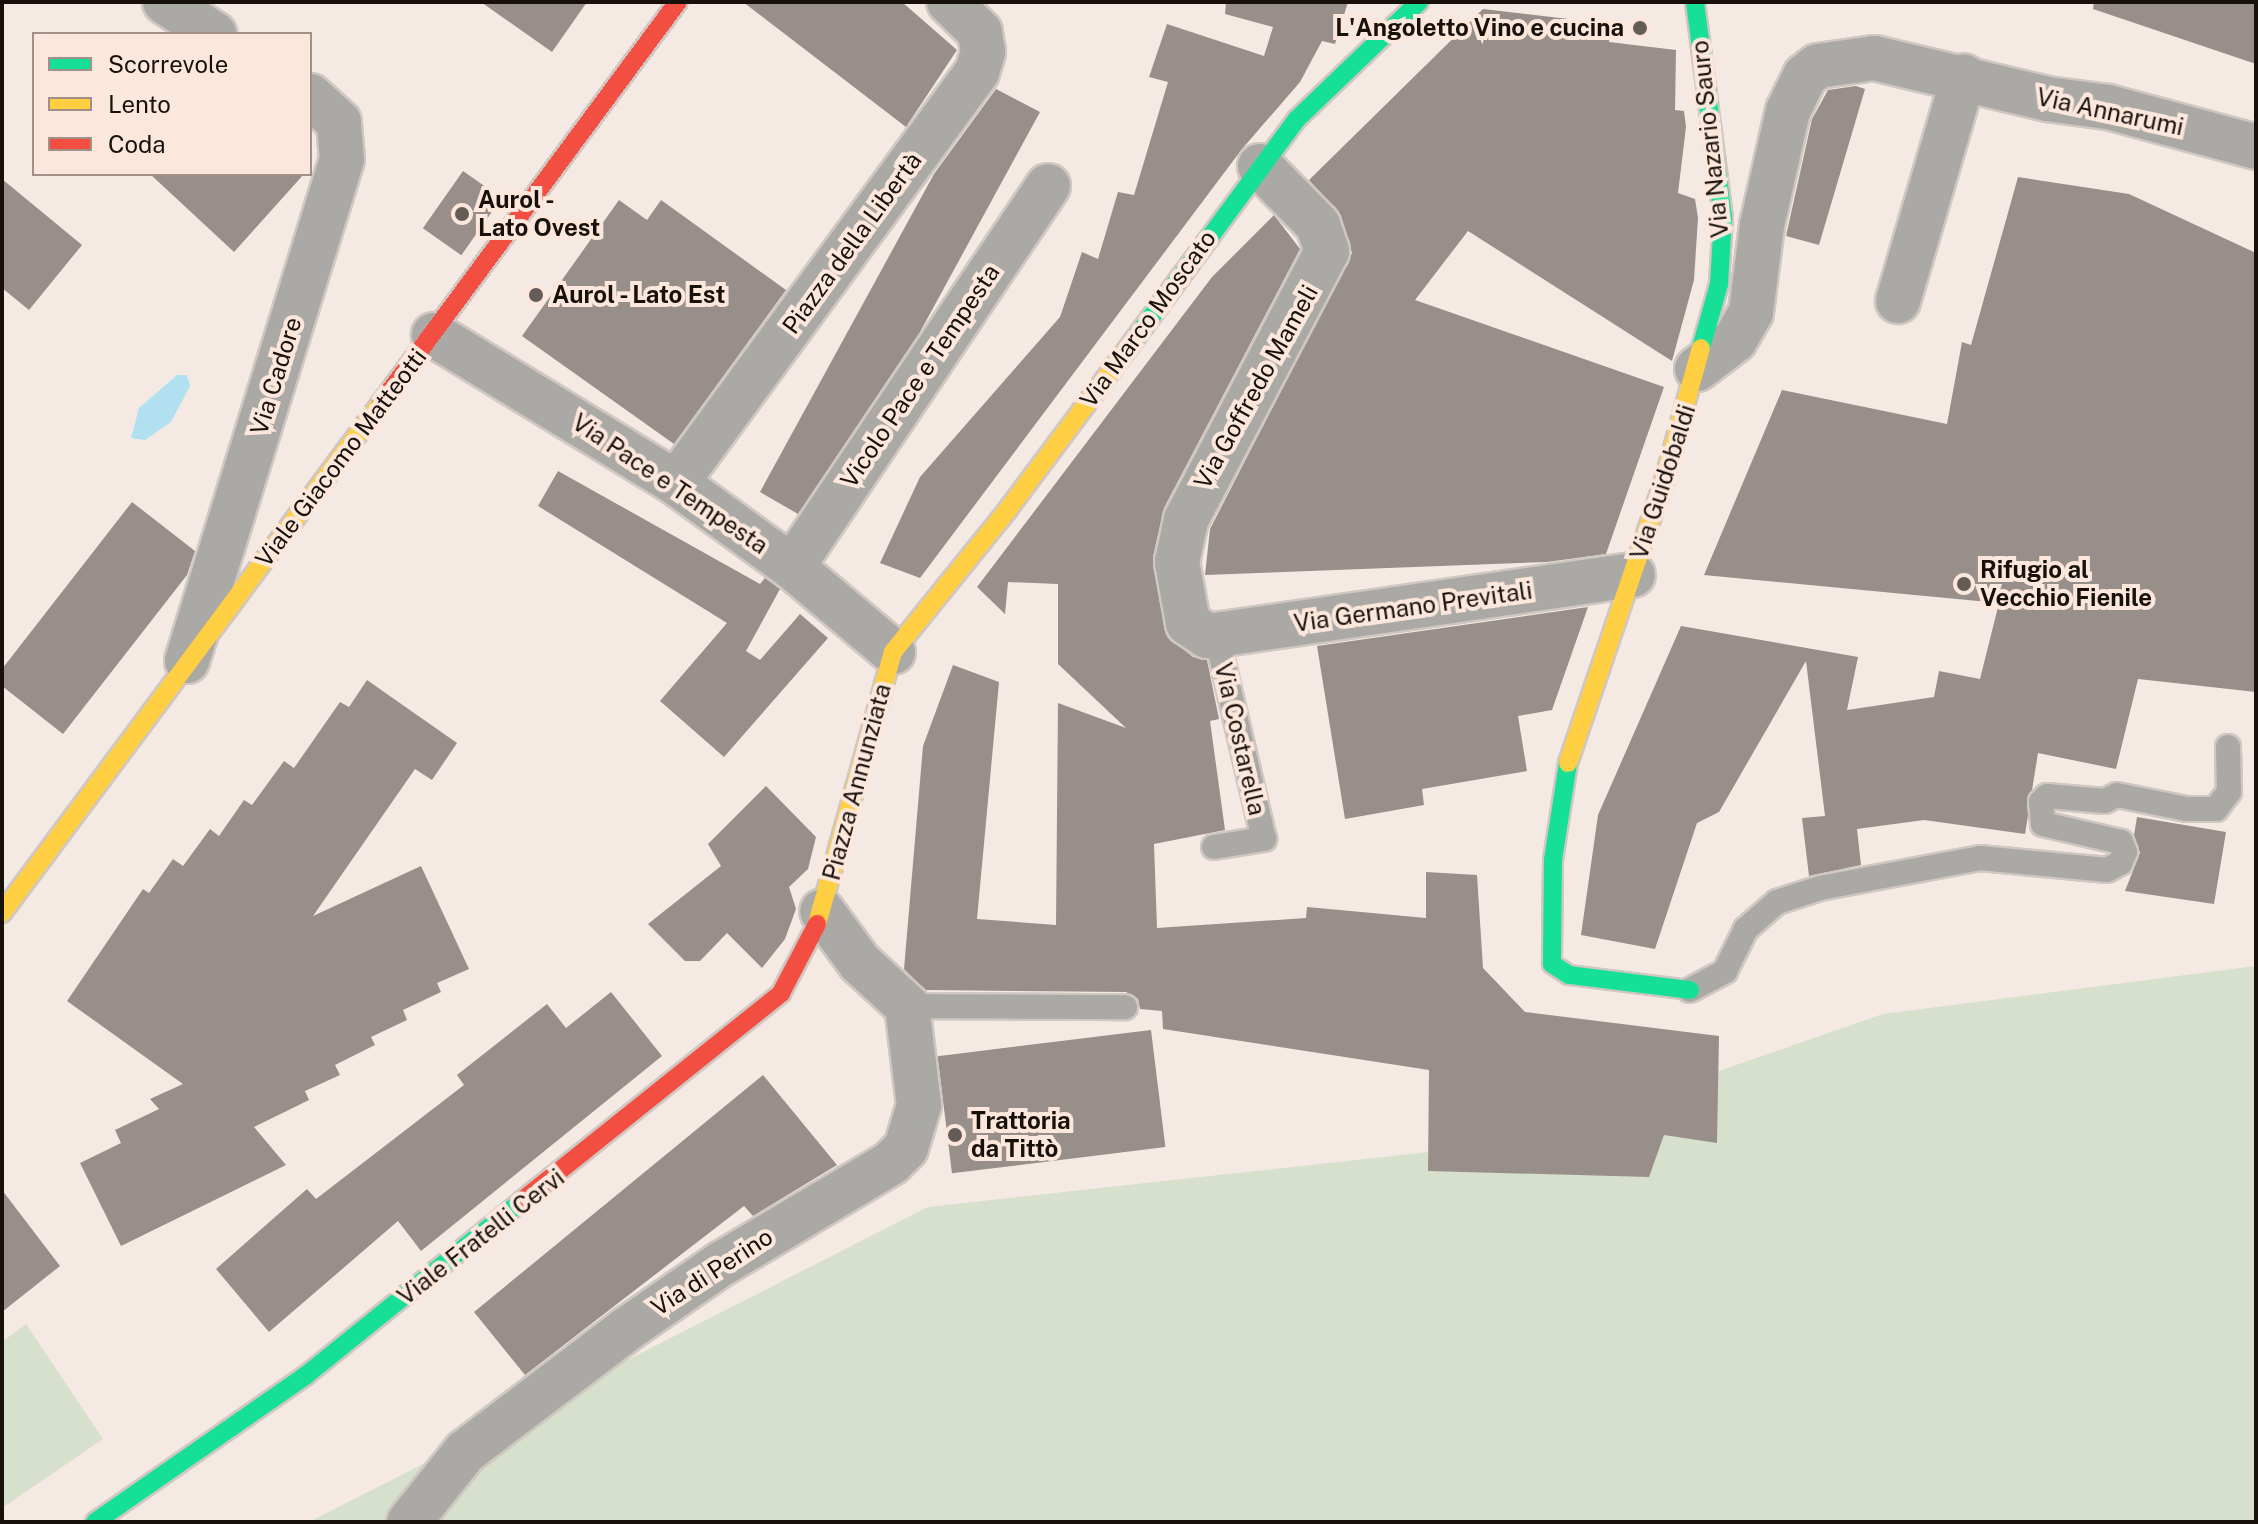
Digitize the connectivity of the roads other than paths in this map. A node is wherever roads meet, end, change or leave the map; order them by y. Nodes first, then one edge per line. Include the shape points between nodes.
1 (165, 2) edge
2 (678, 2) edge
3 (949, 2) edge
4 (1419, 2) edge
5 (1695, 2) edge
6 (211, 32) edge
7 (1964, 76) junction
8 (312, 98) edge
9 (2256, 147) edge
10 (1260, 166) junction
11 (1048, 186) dead end
12 (1898, 301) dead end
13 (434, 335) junction
14 (1697, 369) junction
15 (676, 483) junction
16 (792, 567) junction
17 (1633, 575) junction
18 (1205, 632) junction
19 (893, 652) junction
20 (186, 665) junction
21 (2228, 747) dead end
22 (1214, 847) dead end
23 (822, 911) junction
24 (2, 913) edge
25 (1690, 990) joint
26 (900, 1001) junction
27 (1125, 1007) dead end
28 (95, 1522) edge
29 (409, 1522) edge

1 - 6 street
2 - 13 street, Viale Giacomo Matteotti
3 - 15 street, Piazza della Libertà via 980,32 983,52 977,72
4 - 10 street, Via Marco Moscato via 1326,88
5 - 14 street, Via Nazario Sauro via 1723,217 1719,284
7 - 9 street, Via Annarumi
7 - 12 street
7 - 14 street, Via Annarumi via 1859,57 1818,66 1796,91 1762,225 1751,312 1735,340
8 - 20 street, Via Cadore via 339,122 342,159
10 - 18 street, Via Goffredo Mameli via 1318,225 1327,251 1186,520 1178,572 1183,613
10 - 19 street, Via Marco Moscato via 1009,508
11 - 16 street, Vicolo Pace e Tempesta
13 - 15 street, Via Pace e Tempesta
13 - 20 street, Viale Giacomo Matteotti
14 - 17 street, Via Guidobaldi
15 - 16 street, Via Pace e Tempesta
16 - 19 street, Via Pace e Tempesta
17 - 18 street, Via Germano Previtali
17 - 25 street, Via Guidobaldi via 1566,768 1553,860 1552,964 1588,981
18 - 22 lane, Via Costarella via 1264,839
19 - 23 street, Piazza Annunziata
20 - 24 street, Viale Giacomo Matteotti
21 - 25 lane via 2229,792 2216,809 2187,809 2117,795 2105,801 2047,796 2041,802 2043,824 2121,842 2125,852 2120,863 2107,870 1980,858 1820,888 1769,908 1746,929 1725,971
23 - 26 street
23 - 28 street, Viale Fratelli Cervi via 797,971 765,1011 305,1376
26 - 27 lane
26 - 29 street, Via di Perino via 918,1115 912,1138 898,1157 655,1307 465,1452

